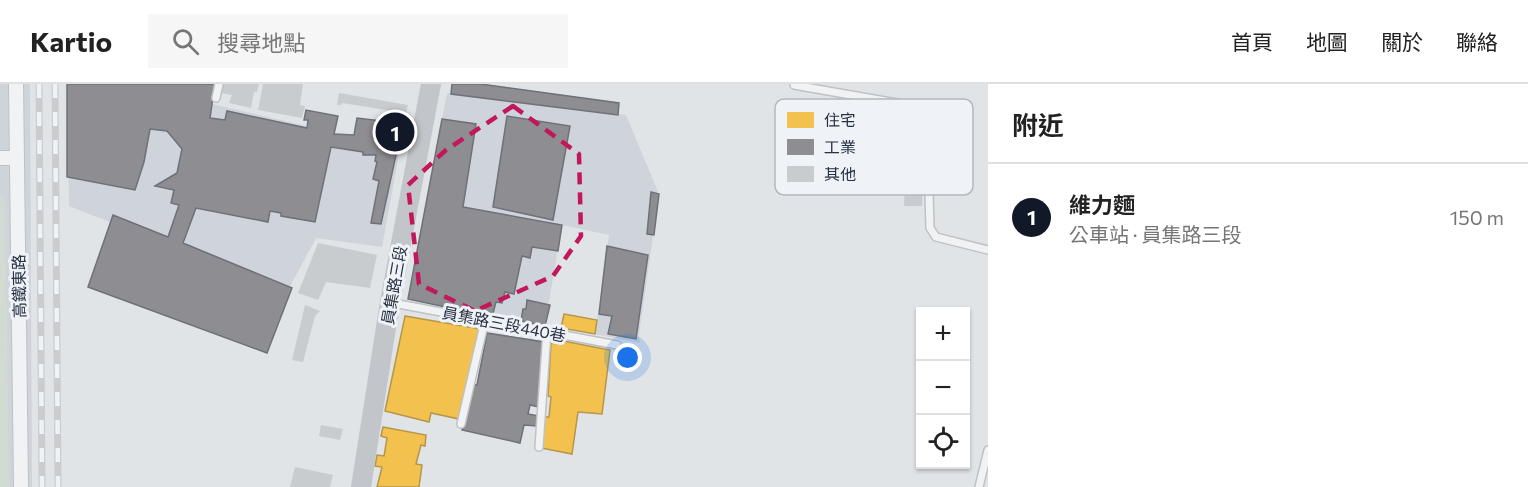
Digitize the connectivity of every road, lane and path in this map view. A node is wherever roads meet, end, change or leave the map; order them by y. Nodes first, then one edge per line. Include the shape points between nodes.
1 (16, 84) edge
2 (219, 84) edge
3 (431, 84) edge
4 (794, 85) edge
5 (216, 98) dead end
6 (874, 99) edge
7 (0, 158) edge
8 (17, 158) junction
9 (929, 195) edge
10 (988, 250) edge
11 (390, 303) junction
12 (485, 320) junction
13 (547, 332) junction
14 (617, 345) dead end
15 (461, 424) dead end
16 (539, 447) dead end
17 (988, 450) edge
18 (21, 487) edge
19 (361, 487) edge
20 (979, 487) edge

1 - 8 street, 高鐵東路
2 - 5 lane
3 - 11 main road, 員集路三段
4 - 6 lane
7 - 8 street
8 - 18 street, 高鐵東路
9 - 10 lane via 930,228 936,237
11 - 12 lane, 員集路三段440巷
11 - 19 main road, 員集路三段
12 - 13 lane, 員集路三段440巷
12 - 15 lane
13 - 14 lane, 員集路三段440巷
13 - 16 lane
17 - 20 lane

